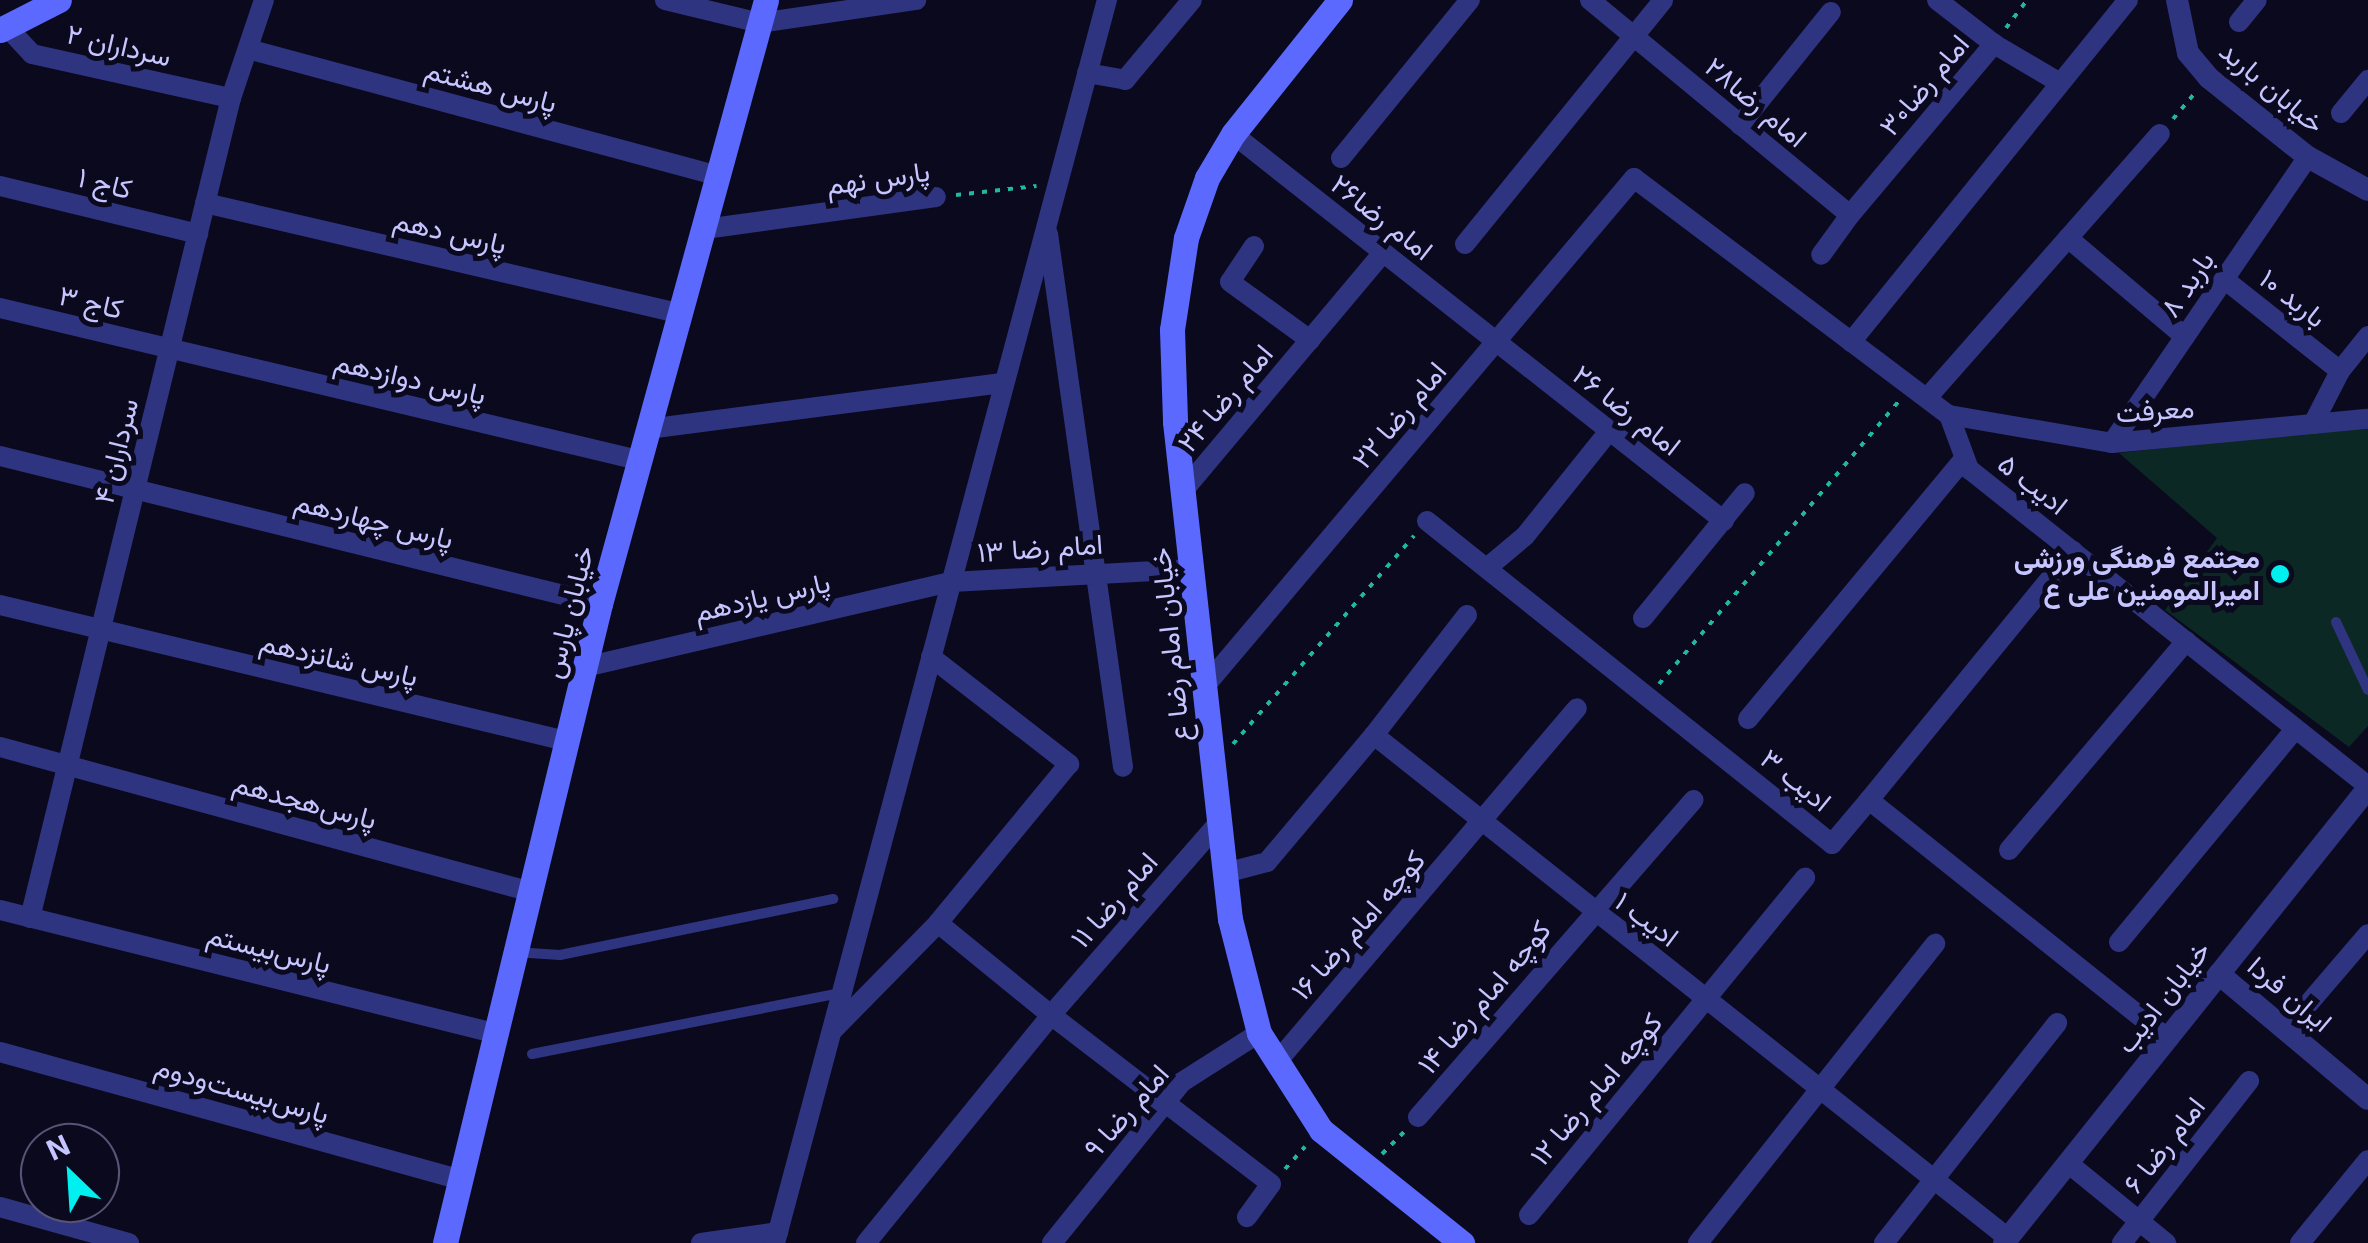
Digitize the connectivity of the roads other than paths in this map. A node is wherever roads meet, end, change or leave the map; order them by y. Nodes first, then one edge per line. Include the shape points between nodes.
1 (59, 0) edge
2 (264, 0) edge
3 (665, 0) edge
4 (916, 0) edge
5 (1106, 0) edge
6 (1192, 0) edge
7 (1340, 0) edge
8 (1470, 0) edge
9 (1590, 0) edge
10 (1664, 0) edge
11 (1937, 0) edge
12 (2128, 0) edge
13 (2177, 0) edge
14 (2257, 0) edge
15 (763, 12) edge
16 (1831, 12) dead end
17 (2239, 22) dead end
18 (4, 29) edge
19 (1634, 37) junction
20 (1994, 44) junction
21 (248, 49) junction
22 (1087, 73) junction
23 (2368, 80) edge
24 (2060, 83) junction
25 (231, 98) junction
26 (2341, 113) dead end
27 (1740, 125) junction
28 (1233, 134) junction
29 (2160, 134) road end
30 (2308, 157) junction
31 (1341, 158) dead end
32 (719, 176) junction
33 (1634, 178) joint
34 (0, 186) edge
35 (2368, 190) edge
36 (936, 197) road end
37 (205, 203) junction
38 (1850, 215) junction
39 (1047, 224) junction
40 (705, 229) junction
41 (198, 234) junction
42 (2068, 238) junction
43 (1464, 244) dead end
44 (1254, 246) dead end
45 (1383, 253) junction
46 (1821, 256) dead end
47 (2224, 279) junction
48 (0, 308) edge
49 (682, 314) junction
50 (2368, 336) edge
51 (2184, 337) junction
52 (1310, 340) junction
53 (1851, 342) junction
54 (1496, 343) junction
55 (170, 349) junction
56 (2340, 370) junction
57 (1004, 383) junction
58 (1927, 398) junction
59 (1948, 415) junction
60 (2368, 418) edge
61 (2313, 424) junction
62 (648, 429) junction
63 (1609, 431) junction
64 (2112, 443) junction
65 (0, 456) edge
66 (1965, 458) junction
67 (638, 460) junction
68 (135, 490) junction
69 (1183, 492) junction
70 (1746, 492) dead end
71 (1428, 521) road end
72 (1724, 521) junction
73 (2073, 551) junction
74 (1488, 567) junction
75 (1192, 569) junction
76 (1096, 572) junction
77 (951, 582) junction
78 (0, 604) edge
79 (600, 604) junction
80 (1466, 615) dead end
81 (1643, 618) dead end
82 (2336, 622) dead end
83 (100, 631) junction
84 (2186, 641) junction
85 (931, 657) junction
86 (584, 666) junction
87 (1205, 686) junction
88 (2368, 690) edge
89 (1576, 708) dead end
90 (1748, 719) dead end
91 (2296, 728) junction
92 (1374, 735) junction
93 (566, 740) junction
94 (0, 747) edge
95 (68, 765) junction
96 (1122, 766) dead end
97 (2364, 799) edge
98 (1694, 800) dead end
99 (1869, 800) junction
100 (1220, 820) junction
101 (1483, 822) junction
102 (2008, 850) dead end
103 (1225, 873) junction
104 (1805, 878) dead end
105 (528, 890) junction
106 (833, 899) dead end
107 (0, 910) edge
108 (1592, 912) junction
109 (30, 918) junction
110 (938, 924) junction
111 (2368, 934) edge
112 (2118, 942) dead end
113 (1935, 944) dead end
114 (514, 952) junction
115 (2219, 974) junction
116 (842, 992) junction
117 (1707, 999) junction
118 (1051, 1015) junction
119 (2057, 1022) dead end
120 (2286, 1030) junction
121 (832, 1031) junction
122 (494, 1034) junction
123 (1260, 1034) junction
124 (2168, 1039) junction
125 (4, 1053) edge
126 (532, 1054) dead end
127 (1276, 1063) junction
128 (2249, 1081) dead end
129 (1822, 1088) junction
130 (2368, 1099) edge
131 (1164, 1104) junction
132 (1418, 1117) road end
133 (2368, 1160) edge
134 (2068, 1163) junction
135 (1934, 1179) junction
136 (461, 1180) junction
137 (0, 1207) edge
138 (1529, 1215) dead end
139 (1247, 1217) dead end
140 (2140, 1221) junction
141 (777, 1237) edge
142 (2006, 1240) edge
143 (129, 1243) edge
144 (445, 1243) edge
145 (701, 1243) edge
146 (866, 1243) edge
147 (1052, 1243) edge
148 (1462, 1243) edge
149 (1698, 1243) edge
150 (1884, 1243) edge
151 (2122, 1243) edge
152 (2166, 1243) edge
153 (2300, 1243) edge

1 - 18 main road
2 - 21 street, سرداران ۴
3 - 15 street
4 - 15 street
5 - 22 street
6 - 22 street via 1125,80
7 - 28 main road, خیابان امام رضا ع
8 - 31 street
9 - 19 street, امام رضا۲۸
10 - 19 street
11 - 20 street, امام رضا۳۰
12 - 24 street
13 - 30 street, خیابان باربد via 2188,53
14 - 17 street
15 - 32 main road, خیابان پارس
16 - 27 street
18 - 25 street, سرداران ۲ via 32,54
19 - 27 street, امام رضا۲۸
19 - 43 street
20 - 24 street
20 - 38 street, امام رضا۳۰
21 - 25 street, سرداران ۴
21 - 32 street, پارس‌‌ هشتم
22 - 39 street
23 - 26 street
24 - 53 street
25 - 37 street, سرداران ۴
27 - 38 street, امام رضا۲۸
28 - 45 street, امام رضا۲۶
28 - 69 main road, خیابان امام رضا ع via 1207,178 1186,238 1172,330
29 - 42 street
30 - 35 street, خیابان باربد
30 - 47 street, باربد ۸
32 - 40 main road, خیابان پارس
33 - 53 street, ادیب ۵
33 - 54 street, امام رضا ۲۲
34 - 41 street, کاج ۱
36 - 40 street, پارس‌‌ نهم
37 - 41 street, سرداران ۴
37 - 49 street, پارس‌‌ دهم
38 - 46 street
39 - 57 street
39 - 76 street
40 - 49 main road, خیابان پارس
41 - 55 street, سرداران ۴
42 - 51 street
42 - 58 street
44 - 52 street, امام رضا ۲۴ via 1230,282
45 - 52 street, امام رضا ۲۴
45 - 54 street, امام رضا۲۶
47 - 51 street, باربد ۸
47 - 56 street, باربد ۱۰
48 - 55 street, کاج ۳
49 - 62 main road, خیابان پارس
50 - 56 street
51 - 64 street, باربد ۸
52 - 69 street, امام رضا ۲۴
53 - 58 street, ادیب ۵
54 - 63 street, امام رضا ۲۶
54 - 87 street, امام رضا ۲۲
55 - 67 street, پارس‌‌ دوازدهم
55 - 68 street, سرداران ۴
56 - 61 street
57 - 62 street
57 - 77 street
58 - 59 street, ادیب ۵
59 - 64 street, معرفت
59 - 66 street, ادیب ۵
60 - 61 street, معرفت
61 - 64 street, معرفت
62 - 67 main road, خیابان پارس
63 - 72 street, امام رضا ۲۶
63 - 74 street via 1526,536
65 - 68 street, پارس‌‌ چهاردهم
66 - 73 street, ادیب ۵ via 1969,469
66 - 90 street
67 - 79 main road, خیابان پارس
68 - 79 street, پارس‌‌ چهاردهم
68 - 83 street, سرداران ۴
69 - 75 main road, خیابان امام رضا ع
70 - 72 street
71 - 74 street, ادیب ۳
72 - 81 street
73 - 84 street, ادیب ۵
73 - 99 street
74 - 99 street, ادیب ۳ via 1832,844
75 - 76 street, امام رضا ۱۳
75 - 87 main road, خیابان امام رضا ع
76 - 77 street, امام رضا ۱۳
76 - 96 street
77 - 85 street
77 - 86 street, پارس‌‌ یازدهم
78 - 83 street, پارس‌‌ شانزدهم
79 - 86 main road, خیابان پارس
80 - 92 street
82 - 88 lane
83 - 93 street, پارس‌‌ شانزدهم
83 - 95 street, سرداران ۴
84 - 91 street, ادیب ۵
84 - 102 street
85 - 110 street via 1069,764
85 - 116 street
86 - 93 main road, خیابان پارس
87 - 100 main road, خیابان امام رضا ع
89 - 101 street, کوچه امام رضا ۱۶
91 - 97 street, ادیب ۵
91 - 112 street
92 - 101 street, ادیب ۱
92 - 103 street via 1267,862
93 - 105 main road, خیابان پارس
94 - 95 street, پارس‌‌هجدهم
95 - 105 street, پارس‌‌هجدهم
95 - 109 street, سرداران ۴
97 - 115 street, خیابان ادیب
98 - 108 street, کوچه امام رضا ۱۴
99 - 124 street, ادیب ۳
100 - 103 main road, خیابان امام رضا ع
100 - 118 street, امام رضا ۱۱
101 - 108 street, ادیب ۱
101 - 127 street, کوچه امام رضا ۱۶
103 - 123 main road, خیابان امام رضا ع
104 - 117 street, کوچه امام رضا ۱۲
105 - 114 main road, خیابان پارس
106 - 114 lane via 560,955
107 - 109 street, پارس‌بیستم
108 - 117 street, ادیب ۱
108 - 132 street, کوچه امام رضا ۱۴
109 - 122 street, پارس‌بیستم
110 - 118 street
110 - 121 street
111 - 120 street
113 - 129 street
114 - 122 main road, خیابان پارس
115 - 120 street, ایران فردا
115 - 124 street, خیابان ادیب
116 - 121 street
116 - 126 lane
117 - 129 street, ادیب ۱
117 - 138 street, کوچه امام رضا ۱۲
118 - 131 street
118 - 146 street, امام رضا ۱۱
119 - 135 street
120 - 130 street, ایران فردا
121 - 141 street
122 - 136 main road, خیابان پارس
123 - 127 main road, خیابان امام رضا ع
123 - 131 street, امام رضا ۹ via 1182,1082
124 - 134 street, خیابان ادیب
125 - 136 street, پارس‌بیست‌و‌دوم
127 - 148 main road, خیابان امام رضا ع via 1320,1130
128 - 140 street, امام رضا ۶
129 - 135 street, ادیب ۱
129 - 149 street
131 - 139 street via 1271,1184
131 - 147 street, امام رضا ۹
133 - 153 street
134 - 140 street
134 - 142 street, خیابان ادیب
135 - 142 street, ادیب ۱
135 - 150 street
136 - 144 main road, خیابان پارس
137 - 143 street
140 - 151 street, امام رضا ۶
140 - 152 street
141 - 145 street

